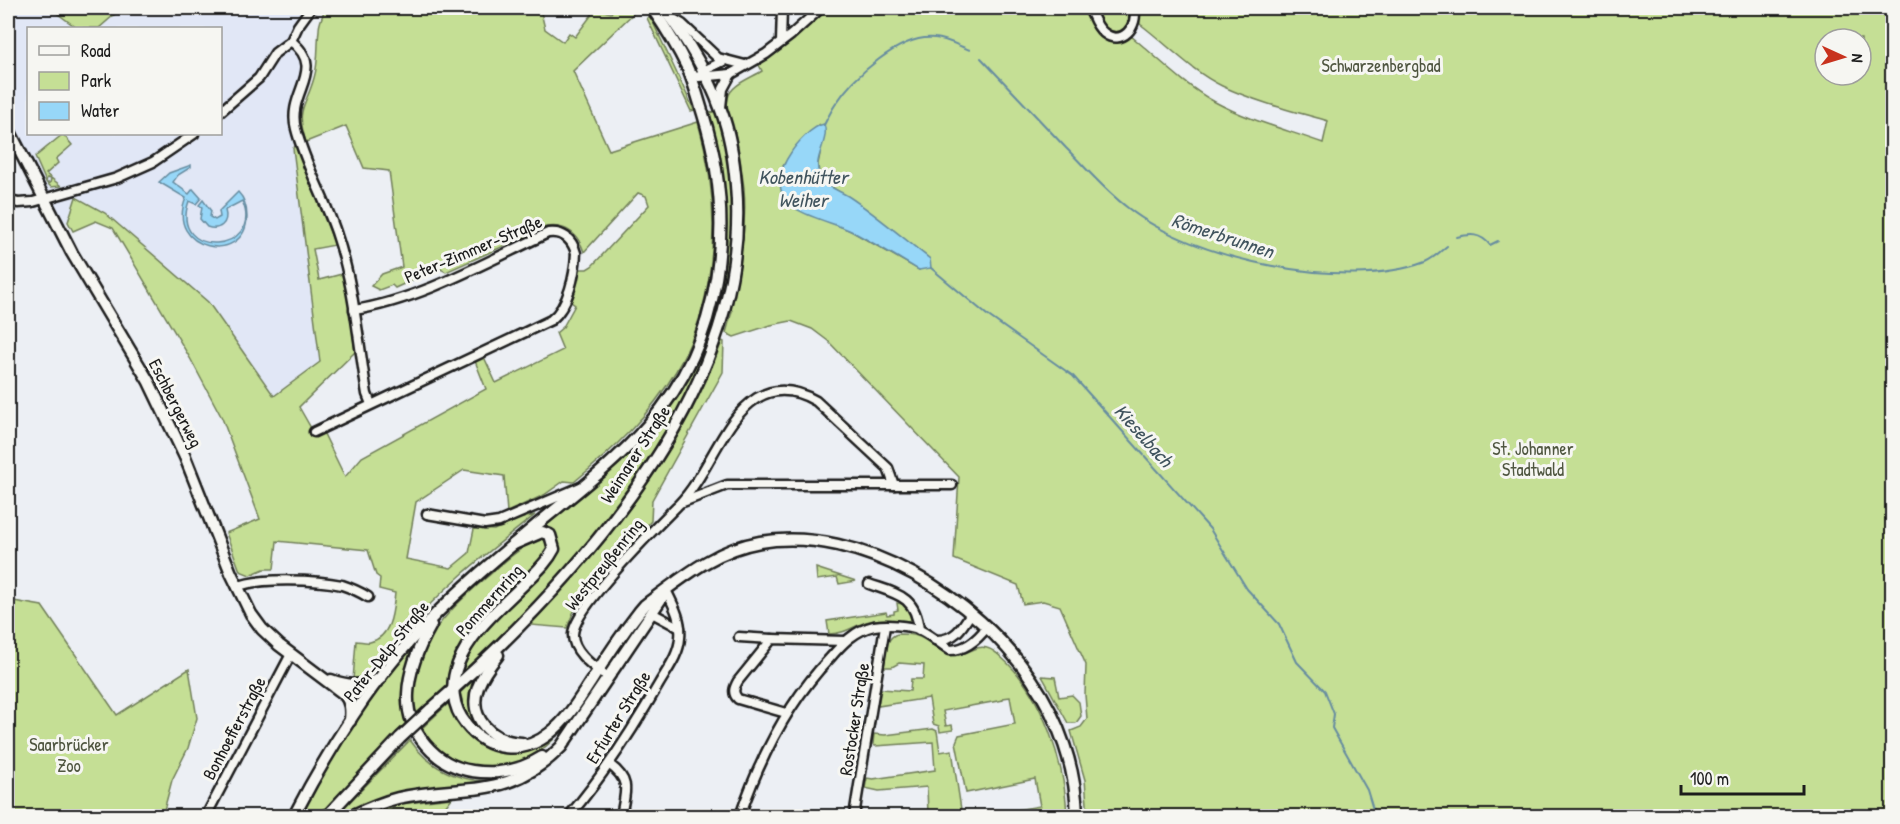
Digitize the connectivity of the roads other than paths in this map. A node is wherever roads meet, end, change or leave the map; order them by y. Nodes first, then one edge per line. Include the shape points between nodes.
1 (311, 8) edge
2 (652, 8) edge
3 (663, 8) edge
4 (782, 8) edge
5 (821, 8) edge
6 (1089, 8) edge
7 (1134, 8) edge
8 (671, 17) junction
9 (291, 41) junction
10 (781, 42) junction
11 (724, 61) junction
12 (745, 65) junction
13 (731, 74) junction
14 (699, 77) junction
15 (721, 108) junction
16 (222, 110) edge
17 (8, 128) edge
18 (193, 135) edge
19 (44, 198) junction
20 (8, 200) edge
21 (354, 310) junction
22 (371, 404) junction
23 (314, 432) dead end
24 (588, 484) junction
25 (894, 485) junction
26 (952, 485) dead end
27 (680, 503) junction
28 (427, 514) dead end
29 (514, 544) junction
30 (869, 584) dead end
31 (237, 587) junction
32 (666, 591) junction
33 (368, 597) dead end
34 (452, 598) junction
35 (652, 613) junction
36 (971, 614) junction
37 (520, 626) junction
38 (885, 626) junction
39 (987, 627) junction
40 (680, 628) junction
41 (919, 630) junction
42 (739, 636) dead end
43 (772, 639) junction
44 (934, 640) junction
45 (845, 641) junction
46 (291, 654) junction
47 (603, 673) junction
48 (325, 678) junction
49 (380, 679) junction
50 (453, 690) junction
51 (786, 713) junction
52 (350, 721) junction
53 (576, 723) junction
54 (531, 744) junction
55 (610, 765) junction
56 (206, 816) edge
57 (294, 816) edge
58 (327, 816) edge
59 (351, 816) edge
60 (568, 816) edge
61 (621, 816) edge
62 (740, 816) edge
63 (854, 816) edge
64 (1077, 816) edge

1 - 9 street
2 - 14 street, Pater-Delp-Straße
3 - 8 street, Weimarer Straße
4 - 10 street
5 - 10 street
6 - 7 street via 1104,33 1117,36 1133,28
8 - 11 street
8 - 14 street, Weimarer Straße
9 - 16 street via 275,53 259,78
9 - 21 street via 302,51 308,68 296,98 296,129 336,231
10 - 12 street
11 - 12 street
11 - 14 street
12 - 13 street
13 - 14 street
13 - 15 street via 723,89
14 - 15 street, Weimarer Straße
14 - 24 street, Pater-Delp-Straße via 720,205 719,263 707,320 675,389 639,435
15 - 37 street, Weimarer Straße via 735,173 737,232 730,286 710,354 690,398 646,472 592,545
17 - 19 street, Eschbergerweg
18 - 19 street via 135,171
19 - 20 street via 18,203
19 - 31 street, Eschbergerweg via 157,397
21 - 22 street
21 - 22 street, Peter-Zimmer-Straße via 432,286 549,233 566,236 576,253 571,284 560,310 551,320
22 - 23 street, Peter-Zimmer-Straße
24 - 28 street, Pater-Delp-Straße via 499,522 485,524
24 - 29 street, Pater-Delp-Straße
25 - 26 street, Westpreußenring
25 - 27 street, Westpreußenring via 727,485
25 - 27 street, Westpreußenring via 888,468 816,401 796,392 774,391 754,400 738,414
27 - 47 street, Westpreußenring via 641,540 576,623 574,642
29 - 34 street, Pater-Delp-Straße
29 - 50 street, Pommernring via 543,531 549,535 554,549 476,635 457,665
30 - 41 street via 909,602 916,610
31 - 33 street via 261,581 328,583
31 - 46 street, Eschbergerweg via 262,629
32 - 35 street, Pommernring
32 - 36 street, Pommernring via 698,566 738,547 767,541 812,541 856,550 893,564
32 - 40 street
32 - 47 street, Pommernring via 639,612
34 - 49 street, Pater-Delp-Straße
34 - 53 street, Pommernring via 423,639 409,683 412,720 432,753 467,770 510,771 541,758
35 - 40 street
35 - 47 street, Pommernring
36 - 39 street, Pommernring
36 - 44 street via 952,637
37 - 50 street, Weimarer Straße
37 - 54 street via 486,670 476,702 480,719 490,733 503,741
38 - 41 street
38 - 45 street via 866,629
38 - 63 street, Rostocker Straße
39 - 44 street via 976,640 957,650
39 - 64 street, Pommernring via 1024,669 1051,713 1068,756
40 - 55 street, Erfurter Straße via 673,660
41 - 44 street
42 - 43 street
43 - 45 street
43 - 51 street via 738,681 734,695
45 - 51 street
46 - 48 street, Eschbergerweg
46 - 56 street, Bonhoefferstraße
47 - 53 street, Pommernring
47 - 54 street, Pommernring via 560,724
48 - 49 street, Eschbergerweg via 357,686
48 - 52 street, Eschbergerweg via 348,699
49 - 52 street, Pater-Delp-Straße
50 - 54 street, Pommernring via 464,722 483,740 507,749
50 - 58 street, Weimarer Straße, bridge via 400,738
51 - 62 street via 759,766
52 - 57 street, Pater-Delp-Straße
53 - 59 street, Pommernring via 545,763 507,783 399,798
55 - 60 street, Erfurter Straße
55 - 61 street via 625,780

